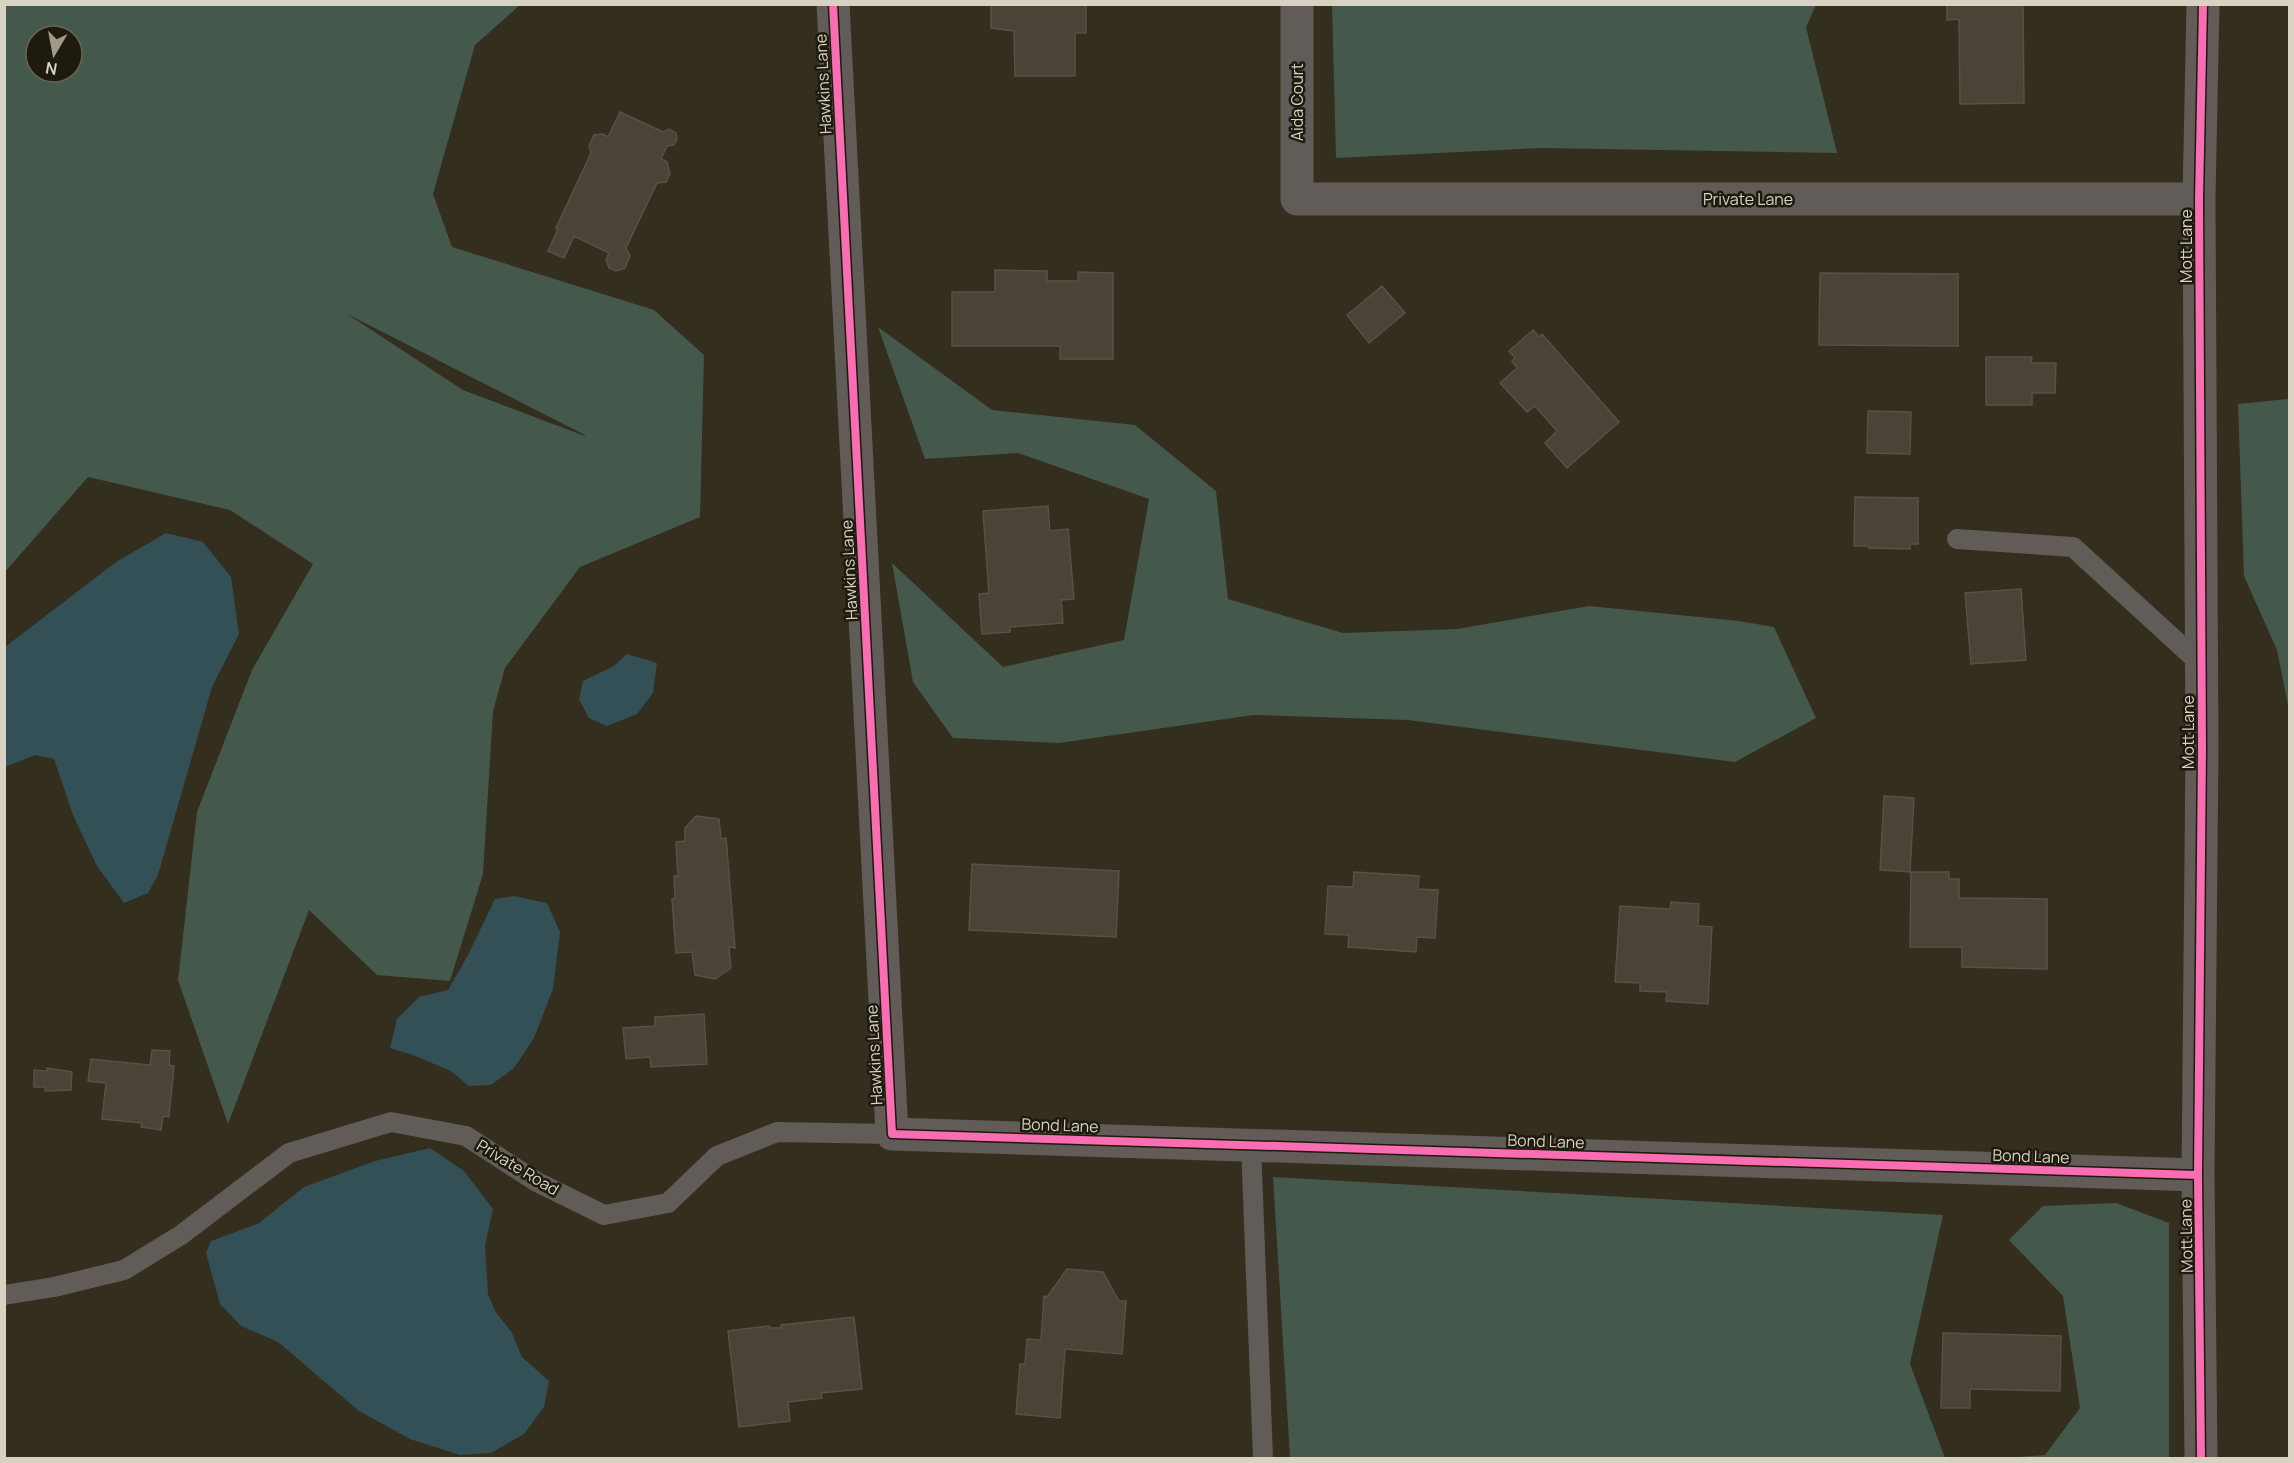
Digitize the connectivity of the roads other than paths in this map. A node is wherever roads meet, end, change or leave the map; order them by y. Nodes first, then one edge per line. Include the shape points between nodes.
1 (833, 4) edge
2 (1297, 4) edge
3 (2203, 4) edge
4 (1297, 199) joint
5 (2199, 199) junction
6 (1957, 539) dead end
7 (2202, 665) junction
8 (892, 1134) junction
9 (1251, 1145) junction
10 (2198, 1175) junction
11 (9, 1291) edge
12 (1263, 1458) edge
13 (2201, 1458) edge

1 - 8 street, Hawkins Lane
2 - 4 street, Aida Court
3 - 5 street, Mott Lane
4 - 5 street, Private Lane
5 - 7 street, Mott Lane
6 - 7 lane via 2073,547
7 - 10 street, Mott Lane
8 - 9 street, Bond Lane
8 - 11 lane, Private Road via 777,1132 717,1156 668,1203 604,1215 537,1182 466,1136 391,1122 289,1153 181,1235 124,1270 54,1287
9 - 10 street, Bond Lane
9 - 12 lane
10 - 13 street, Mott Lane

